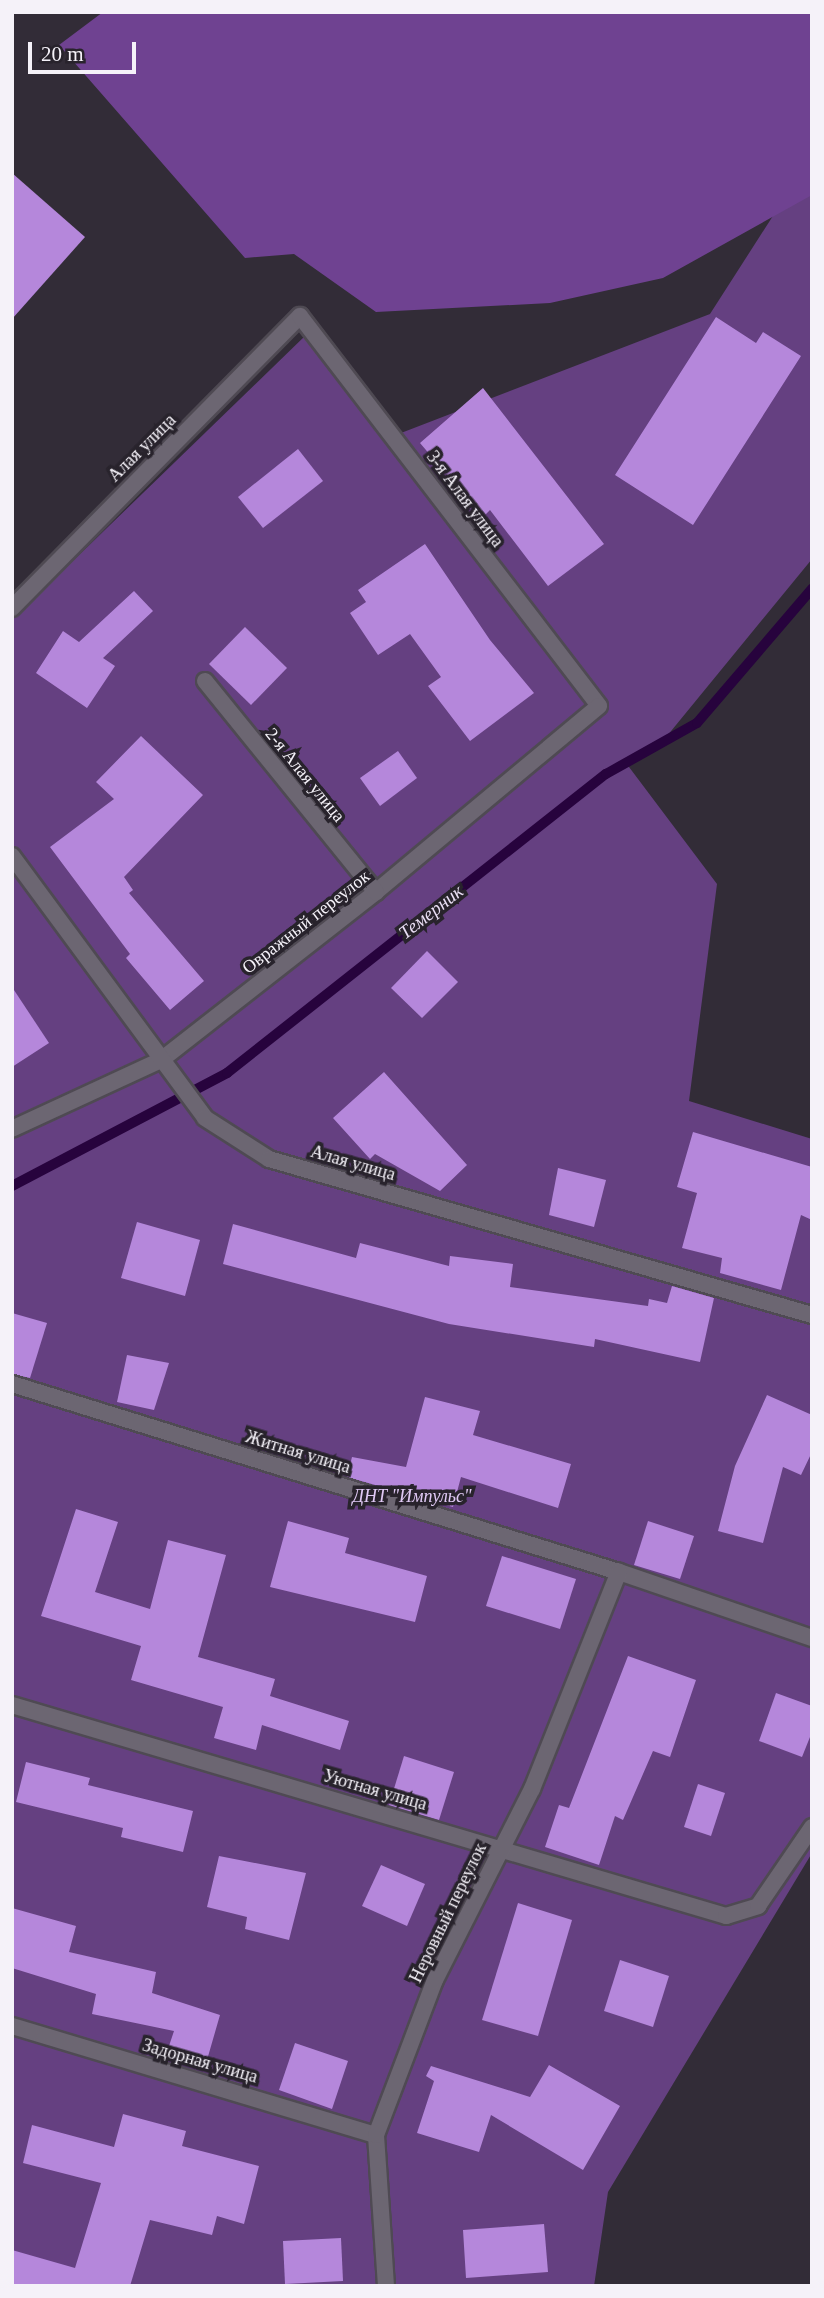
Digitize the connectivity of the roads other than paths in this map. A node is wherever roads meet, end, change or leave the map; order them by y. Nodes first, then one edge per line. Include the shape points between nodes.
1 (300, 316) joint
2 (12, 608) edge
3 (205, 681) dead end
4 (599, 706) joint
5 (12, 856) edge
6 (376, 892) junction
7 (161, 1059) junction
8 (12, 1129) edge
9 (812, 1315) edge
10 (12, 1384) edge
11 (619, 1572) junction
12 (812, 1638) edge
13 (12, 1705) edge
14 (812, 1827) edge
15 (501, 1847) junction
16 (12, 2026) edge
17 (376, 2136) junction
18 (386, 2286) edge

1 - 2 lane, Алая улица
1 - 4 lane, 3-я Алая улица
3 - 6 lane, 2-я Алая улица
4 - 6 lane, Овражный переулок
5 - 7 lane, Алая улица
6 - 7 lane, Овражный переулок
7 - 8 lane, Овражный переулок
7 - 9 lane, Алая улица via 205,1118 269,1159
10 - 11 lane, Житная улица
11 - 12 lane, Житная улица
11 - 15 lane, Неровный переулок via 532,1789
13 - 15 lane, Уютная улица
14 - 15 lane, Уютная улица via 758,1906 726,1916
15 - 17 lane, Неровный переулок via 435,1980
16 - 17 lane, Задорная улица
17 - 18 lane, Неровный переулок

